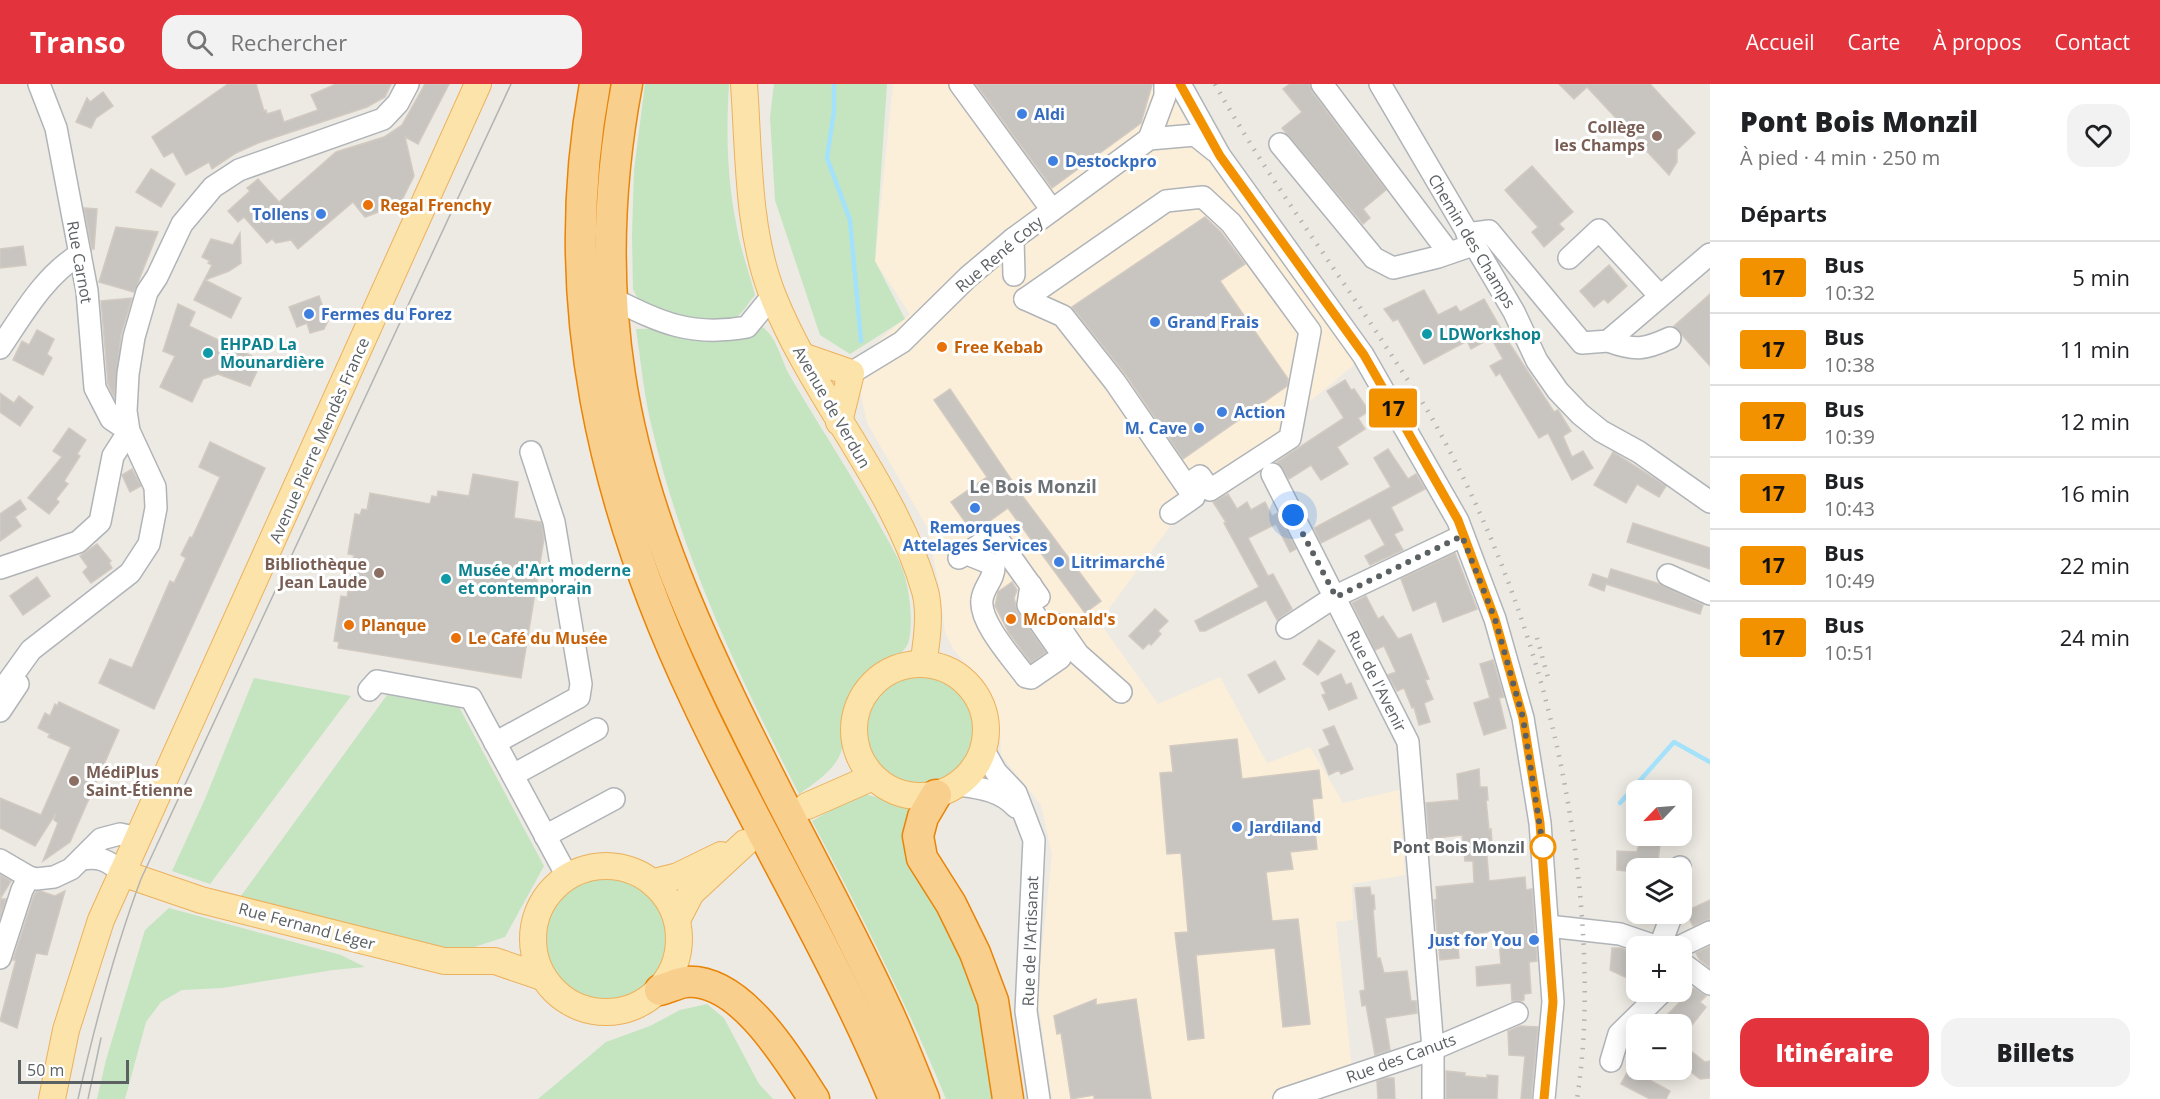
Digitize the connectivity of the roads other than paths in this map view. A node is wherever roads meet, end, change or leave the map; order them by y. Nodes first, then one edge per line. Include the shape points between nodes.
1 (39, 84) edge
2 (408, 84) edge
3 (478, 84) edge
4 (595, 84) edge
5 (627, 84) edge
6 (744, 84) edge
7 (758, 84) edge
8 (960, 84) edge
9 (1165, 84) edge
10 (1180, 84) edge
11 (1322, 84) edge
12 (1380, 84) edge
13 (1160, 112) junction
14 (1198, 115) junction
15 (1149, 139) junction
16 (1280, 144) dead end
17 (748, 145) junction
18 (1220, 156) junction
19 (1052, 210) junction
20 (1014, 239) junction
21 (1470, 239) junction
22 (1449, 253) junction
23 (80, 254) junction
24 (1710, 254) edge
25 (1569, 258) dead end
26 (1014, 275) dead end
27 (157, 277) junction
28 (773, 295) junction
29 (1660, 296) junction
30 (613, 299) junction
31 (1670, 338) dead end
32 (1608, 341) junction
33 (0, 348) edge
34 (802, 356) junction
35 (851, 374) junction
36 (839, 422) junction
37 (129, 431) junction
38 (531, 452) dead end
39 (1272, 474) dead end
40 (1186, 485) junction
41 (1710, 502) edge
42 (1171, 513) dead end
43 (1462, 536) junction
44 (0, 568) edge
45 (1668, 575) dead end
46 (1030, 585) junction
47 (1710, 594) edge
48 (1336, 597) junction
49 (1287, 628) dead end
50 (923, 664) junction
51 (369, 690) dead end
52 (1120, 692) dead end
53 (0, 693) edge
54 (0, 711) edge
55 (597, 729) dead end
56 (495, 743) junction
57 (983, 749) junction
58 (859, 756) junction
59 (513, 775) junction
60 (873, 777) junction
61 (947, 790) junction
62 (614, 799) dead end
63 (1027, 819) junction
64 (545, 836) junction
65 (138, 838) junction
66 (82, 859) junction
67 (0, 860) edge
68 (122, 873) junction
69 (567, 876) junction
70 (29, 877) junction
71 (654, 882) junction
72 (678, 918) junction
73 (1548, 926) junction
74 (1710, 932) edge
75 (532, 933) junction
76 (1626, 936) edge
77 (1692, 949) edge
78 (0, 958) edge
79 (495, 961) junction
80 (1692, 967) edge
81 (542, 977) junction
82 (1710, 984) edge
83 (660, 990) junction
84 (1652, 1002) edge
85 (1517, 1014) dead end
86 (1433, 1048) junction
87 (1611, 1061) dead end
88 (52, 1099) edge
89 (814, 1099) edge
90 (894, 1099) edge
91 (924, 1099) edge
92 (1008, 1099) edge
93 (1039, 1099) edge
94 (1284, 1099) edge
95 (1433, 1099) edge
96 (1544, 1099) edge

1 - 23 street, Rue Carnot via 56,128
2 - 27 street via 383,119 253,163 213,187 182,224
3 - 65 main road, Avenue Pierre Mendès France
4 - 90 highway via 582,187 584,323 600,428 622,513 657,612 697,702 844,989
5 - 30 highway via 618,132 612,223
6 - 17 main road, Avenue de Verdun
7 - 17 main road, Avenue de Verdun
8 - 19 street
9 - 13 street
10 - 14 street
11 - 22 street
12 - 21 street, Chemin des Champs
13 - 14 street via 1177,107
13 - 15 street
14 - 18 street
15 - 18 street via 1195,135
15 - 19 street, Rue René Coty
16 - 22 street via 1374,258 1393,268
17 - 28 main road, Avenue de Verdun via 755,218
18 - 43 street via 1364,355 1458,520
19 - 20 street, Rue René Coty
20 - 26 street
20 - 35 street, Rue René Coty via 902,342
21 - 22 street
21 - 32 street via 1489,231 1582,343
21 - 41 street, Chemin des Champs via 1514,312 1537,361 1558,391 1601,431 1639,452
23 - 33 street via 63,264 46,282
23 - 37 street, Rue Carnot via 95,388 111,419
24 - 29 street
25 - 29 street via 1599,230
27 - 37 street via 147,292 134,338 126,411
27 - 54 street via 157,295 138,375 136,411 139,429 164,484 167,508 158,548 137,580 38,657
28 - 30 street via 747,327 728,330 691,330 663,323
28 - 34 main road, Avenue de Verdun
29 - 32 street
30 - 91 highway via 620,376 635,449 682,593 738,715 884,1004
31 - 32 street via 1648,348 1634,349
34 - 35 main road
34 - 36 main road, Avenue de Verdun
35 - 36 main road
36 - 50 main road, Avenue de Verdun via 898,518 925,594 927,641
37 - 44 street via 113,456 100,522 78,542
37 - 53 street via 154,487 156,508 149,544 130,573 31,650
38 - 56 street via 554,522 581,684 579,697
39 - 48 street, Rue de l'Avenir
40 - 40 street via 1115,382 1063,316 1025,299 1166,201 1203,197 1231,223 1310,332 1290,438 1210,490 1200,476
40 - 42 street via 1194,496
43 - 48 street
43 - 73 street via 1495,619 1523,718 1540,823
45 - 47 street
46 - 46 street via 995,535 963,557 993,565 994,573 982,595 983,616 1026,677 1031,678 1060,658 1060,651 1028,605
46 - 52 street via 1078,654
48 - 49 street
48 - 86 street, Rue de l'Avenir via 1408,742
50 - 57 main road via 943,668 974,692 983,710 986,729
50 - 58 main road via 901,666 881,676 865,692 856,712 854,735
51 - 56 street via 377,681 471,698
55 - 59 street
56 - 59 street
57 - 61 main road via 973,769
57 - 63 street, Rue de l'Artisanat via 996,772 1016,793
58 - 60 main road
58 - 60 main road via 807,806
59 - 64 street
60 - 61 main road via 892,790 914,796
61 - 63 street, Rue de l'Artisanat via 986,789 1007,797
61 - 92 highway via 923,817 918,836 922,858 951,904 993,1001
62 - 64 street
63 - 93 street, Rue de l'Artisanat via 1034,840 1026,1011
64 - 69 street
65 - 66 street via 120,834 101,839
65 - 68 main road, Avenue Pierre Mendès France
66 - 68 street via 95,856
66 - 70 street via 54,877
67 - 70 street
68 - 79 main road, Rue Fernand Léger via 201,900 444,962
68 - 88 main road, Avenue Pierre Mendès France via 85,968 66,1030
69 - 71 main road via 606,865 627,868
69 - 75 main road via 541,906
70 - 78 street
71 - 72 main road
71 - 72 main road via 678,876 745,843 691,894
72 - 83 main road via 678,957
73 - 76 street
73 - 96 street via 1553,1002
74 - 77 street
75 - 79 main road
75 - 81 main road
79 - 81 main road, Rue Fernand Léger
80 - 82 street
81 - 83 main road via 570,1002 590,1010 612,1012 633,1007
83 - 89 highway via 687,982 720,987 744,1005
84 - 87 street via 1620,1034
85 - 86 street, Rue des Canuts
86 - 94 street, Rue des Canuts
86 - 95 street, Rue de l'Avenir

